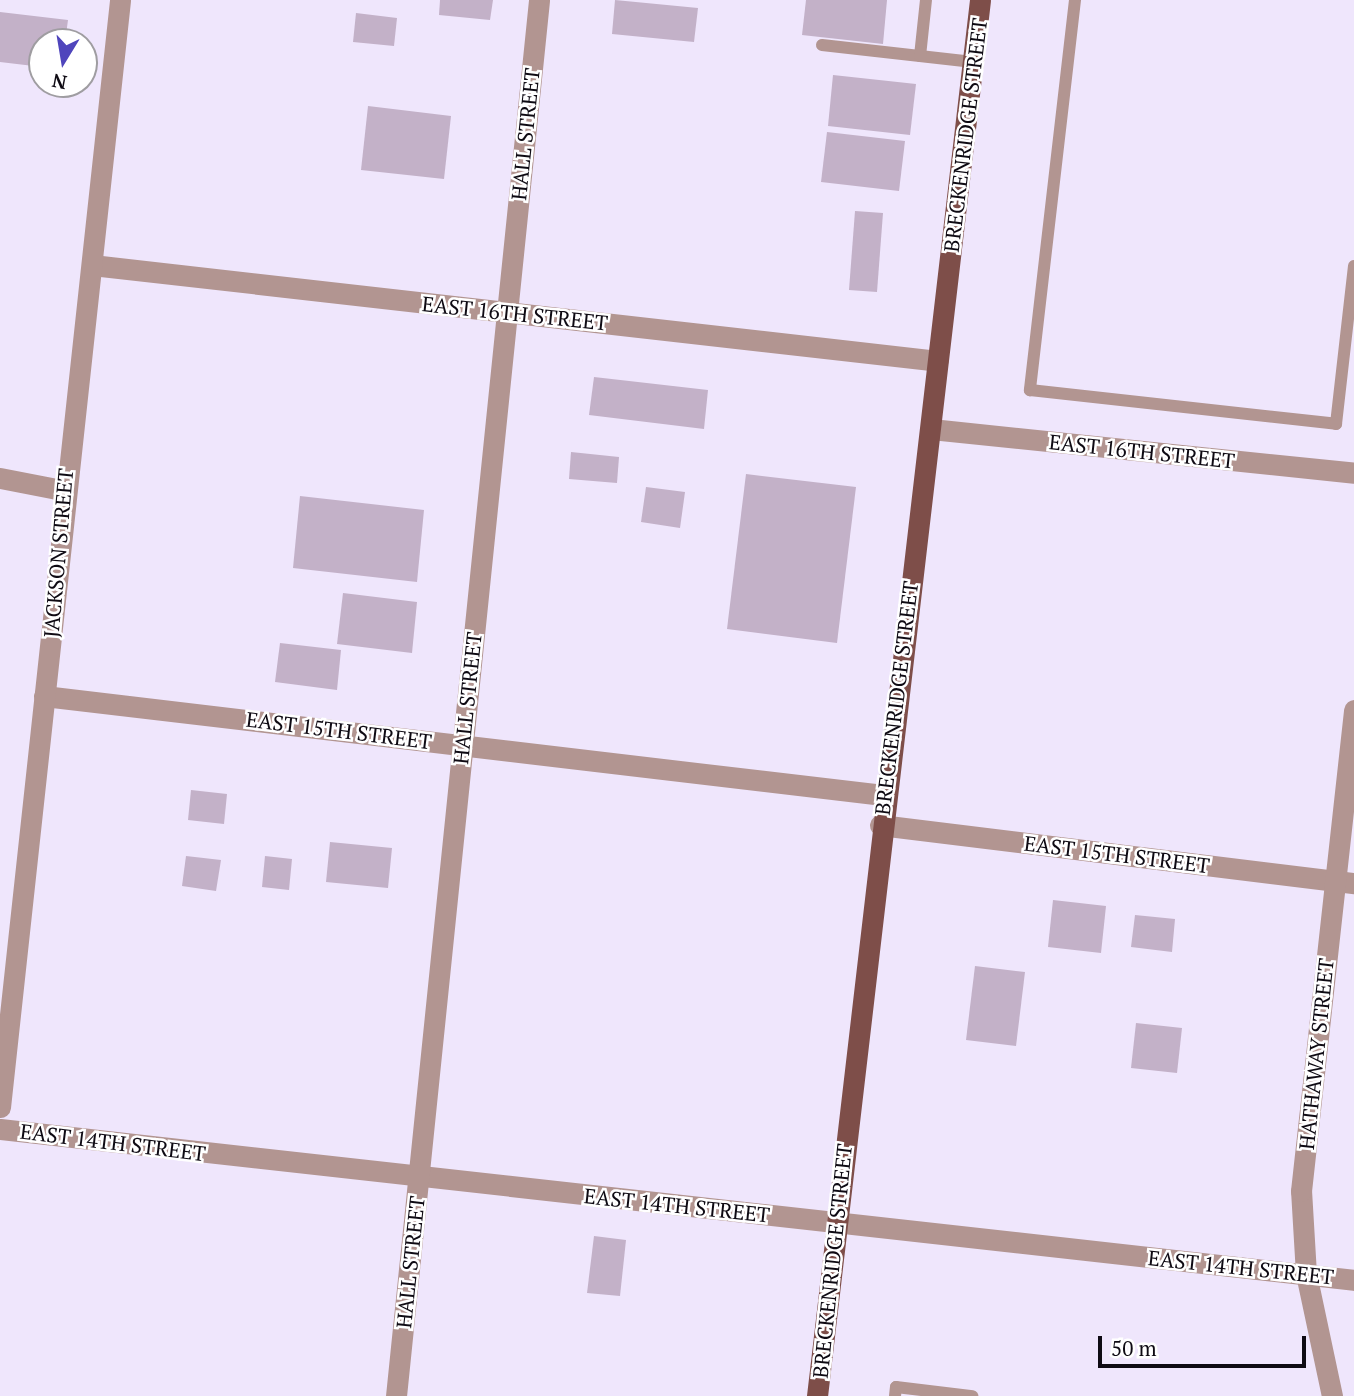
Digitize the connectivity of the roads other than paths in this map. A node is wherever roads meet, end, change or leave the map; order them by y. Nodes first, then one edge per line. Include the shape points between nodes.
1 (120, 0) edge
2 (538, 0) edge
3 (926, 0) edge
4 (980, 0) edge
5 (1075, 0) edge
6 (822, 45) dead end
7 (920, 56) junction
8 (973, 62) junction
9 (92, 265) junction
10 (1354, 266) edge
11 (507, 313) junction
12 (938, 361) junction
13 (931, 429) junction
14 (1354, 473) edge
15 (0, 478) edge
16 (62, 490) junction
17 (44, 696) junction
18 (1354, 710) edge
19 (462, 744) junction
20 (883, 795) junction
21 (880, 825) junction
22 (1344, 882) edge
23 (0, 1107) edge
24 (0, 1129) edge
25 (418, 1178) junction
26 (837, 1222) junction
27 (1307, 1274) junction
28 (1354, 1280) edge
29 (396, 1396) edge
30 (817, 1396) edge
31 (895, 1396) edge
32 (972, 1396) edge
33 (1332, 1396) edge

1 - 9 street, JACKSON STREET
2 - 11 street, HALL STREET
3 - 7 lane
4 - 8 main road, BRECKENRIDGE STREET
5 - 10 lane via 1030,390 1336,424
6 - 7 lane
7 - 8 lane
8 - 12 main road, BRECKENRIDGE STREET
9 - 11 street, EAST 16TH STREET
9 - 16 street, JACKSON STREET
11 - 12 street, EAST 16TH STREET
11 - 19 street, HALL STREET
12 - 13 main road, BRECKENRIDGE STREET
13 - 14 street, EAST 16TH STREET
13 - 20 main road, BRECKENRIDGE STREET
15 - 16 street
16 - 17 street, JACKSON STREET
17 - 19 street, EAST 15TH STREET
17 - 23 street, JACKSON STREET
18 - 22 street, HATHAWAY STREET
19 - 20 street, EAST 15TH STREET
19 - 25 street, HALL STREET
20 - 21 main road, BRECKENRIDGE STREET
21 - 22 street, EAST 15TH STREET
21 - 26 main road, BRECKENRIDGE STREET
22 - 27 street, HATHAWAY STREET via 1301,1191
24 - 25 street, EAST 14TH STREET
25 - 26 street, EAST 14TH STREET
25 - 29 street, HALL STREET
26 - 27 street, EAST 14TH STREET
26 - 30 main road, BRECKENRIDGE STREET
27 - 28 street, EAST 14TH STREET
27 - 33 street, HATHAWAY STREET
31 - 32 lane via 896,1387

